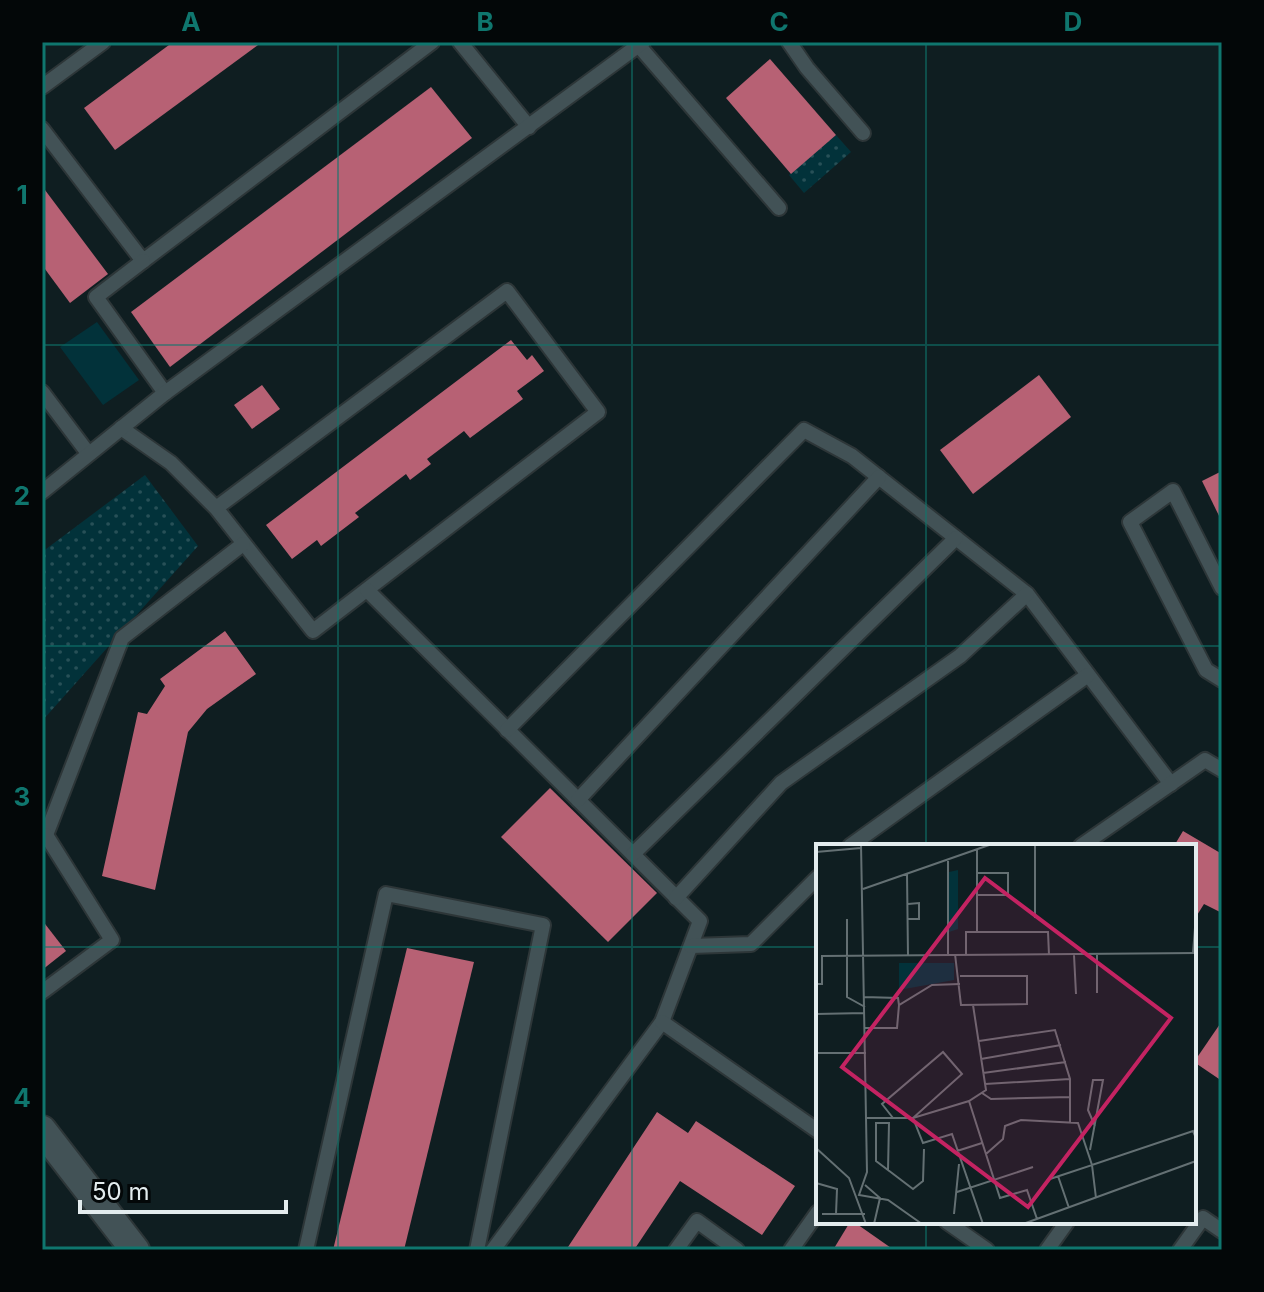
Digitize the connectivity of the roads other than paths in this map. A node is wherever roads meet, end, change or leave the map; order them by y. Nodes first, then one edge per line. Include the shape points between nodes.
1 (103, 42) edge
2 (432, 42) edge
3 (460, 42) edge
4 (789, 42) edge
5 (641, 44) edge
6 (42, 87) edge
7 (529, 127) junction
8 (42, 129) edge
9 (863, 133) dead end
10 (779, 208) dead end
11 (143, 261) junction
12 (42, 392) edge
13 (165, 393) junction
14 (121, 428) junction
15 (88, 453) junction
16 (879, 477) junction
17 (42, 492) edge
18 (216, 508) junction
19 (956, 538) junction
20 (243, 544) junction
21 (1222, 588) edge
22 (367, 590) junction
23 (1027, 594) junction
24 (1088, 675) junction
25 (1222, 680) edge
26 (507, 730) junction
27 (1222, 752) edge
28 (1205, 760) junction
29 (1222, 770) edge
30 (1171, 784) junction
31 (578, 800) junction
32 (44, 833) edge
33 (853, 844) edge
34 (1084, 844) edge
35 (633, 854) junction
36 (816, 879) edge
37 (676, 898) junction
38 (691, 946) junction
39 (42, 992) edge
40 (662, 1022) junction
41 (816, 1130) edge
42 (47, 1147) edge
43 (1198, 1214) edge
44 (816, 1215) edge
45 (950, 1224) edge
46 (1066, 1224) edge
47 (1193, 1224) edge
48 (1222, 1231) edge
49 (135, 1250) edge
50 (306, 1250) edge
51 (477, 1250) edge
52 (493, 1250) edge
53 (676, 1250) edge
54 (737, 1250) edge
55 (791, 1250) edge
56 (987, 1250) edge
57 (1047, 1250) edge
58 (1180, 1250) edge

1 - 6 lane
2 - 11 lane
3 - 7 lane
4 - 9 lane
5 - 7 lane
5 - 10 lane
7 - 13 lane
8 - 11 lane
11 - 13 lane via 96,297
12 - 15 lane
13 - 14 lane
14 - 15 lane
14 - 18 lane via 171,463
15 - 17 lane
16 - 19 lane
16 - 26 lane via 804,430
16 - 31 lane
18 - 20 lane
18 - 22 lane via 507,291 598,412
19 - 23 lane
19 - 35 lane
20 - 22 lane via 313,631
20 - 32 lane via 122,638
21 - 25 lane via 1173,491 1130,522 1206,670
22 - 26 lane
23 - 24 lane
23 - 37 lane via 960,656 781,783
24 - 30 lane
24 - 33 lane
26 - 31 lane
27 - 28 lane
28 - 29 lane
28 - 30 lane
30 - 34 lane
31 - 35 lane
32 - 39 lane via 112,940
35 - 37 lane
36 - 38 lane via 751,944
37 - 38 lane via 700,921
38 - 40 lane
40 - 41 lane
40 - 52 lane
42 - 49 street
43 - 48 lane
44 - 55 lane
45 - 56 lane
46 - 57 lane
47 - 58 lane
50 - 51 lane via 386,894 543,925
53 - 54 lane via 697,1221

